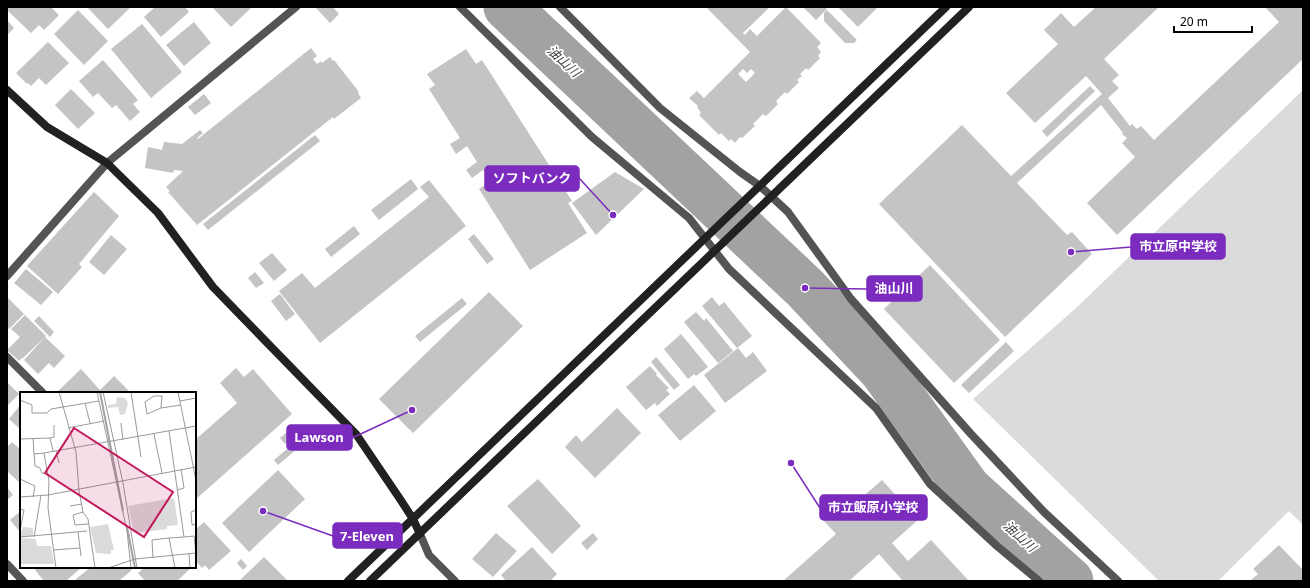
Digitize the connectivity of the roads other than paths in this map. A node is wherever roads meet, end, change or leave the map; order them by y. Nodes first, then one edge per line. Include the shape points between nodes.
1 (296, 7) edge
2 (460, 7) edge
3 (560, 7) edge
4 (946, 7) edge
5 (969, 7) edge
6 (7, 90) edge
7 (108, 163) junction
8 (760, 186) junction
9 (772, 196) junction
10 (705, 238) junction
11 (714, 251) junction
12 (7, 276) edge
13 (7, 357) edge
14 (42, 392) edge
15 (413, 519) junction
16 (420, 534) junction
17 (7, 564) edge
18 (23, 581) edge
19 (348, 581) edge
20 (370, 581) edge
21 (455, 581) edge
22 (1039, 581) edge
23 (1118, 581) edge

1 - 7 street
2 - 10 street via 592,137 689,218
3 - 8 street via 660,108
4 - 8 street
5 - 9 street
6 - 7 street via 47,127
7 - 12 street
7 - 15 street via 158,213 213,287 356,434
8 - 9 street
8 - 10 street
9 - 11 street
9 - 23 street via 788,212 851,299 971,434 1044,512
10 - 11 street
10 - 15 street
11 - 16 street
11 - 22 street via 729,269 876,408 930,484
13 - 14 street
15 - 16 street
15 - 19 street
16 - 20 street
16 - 21 street via 429,555
17 - 18 street

